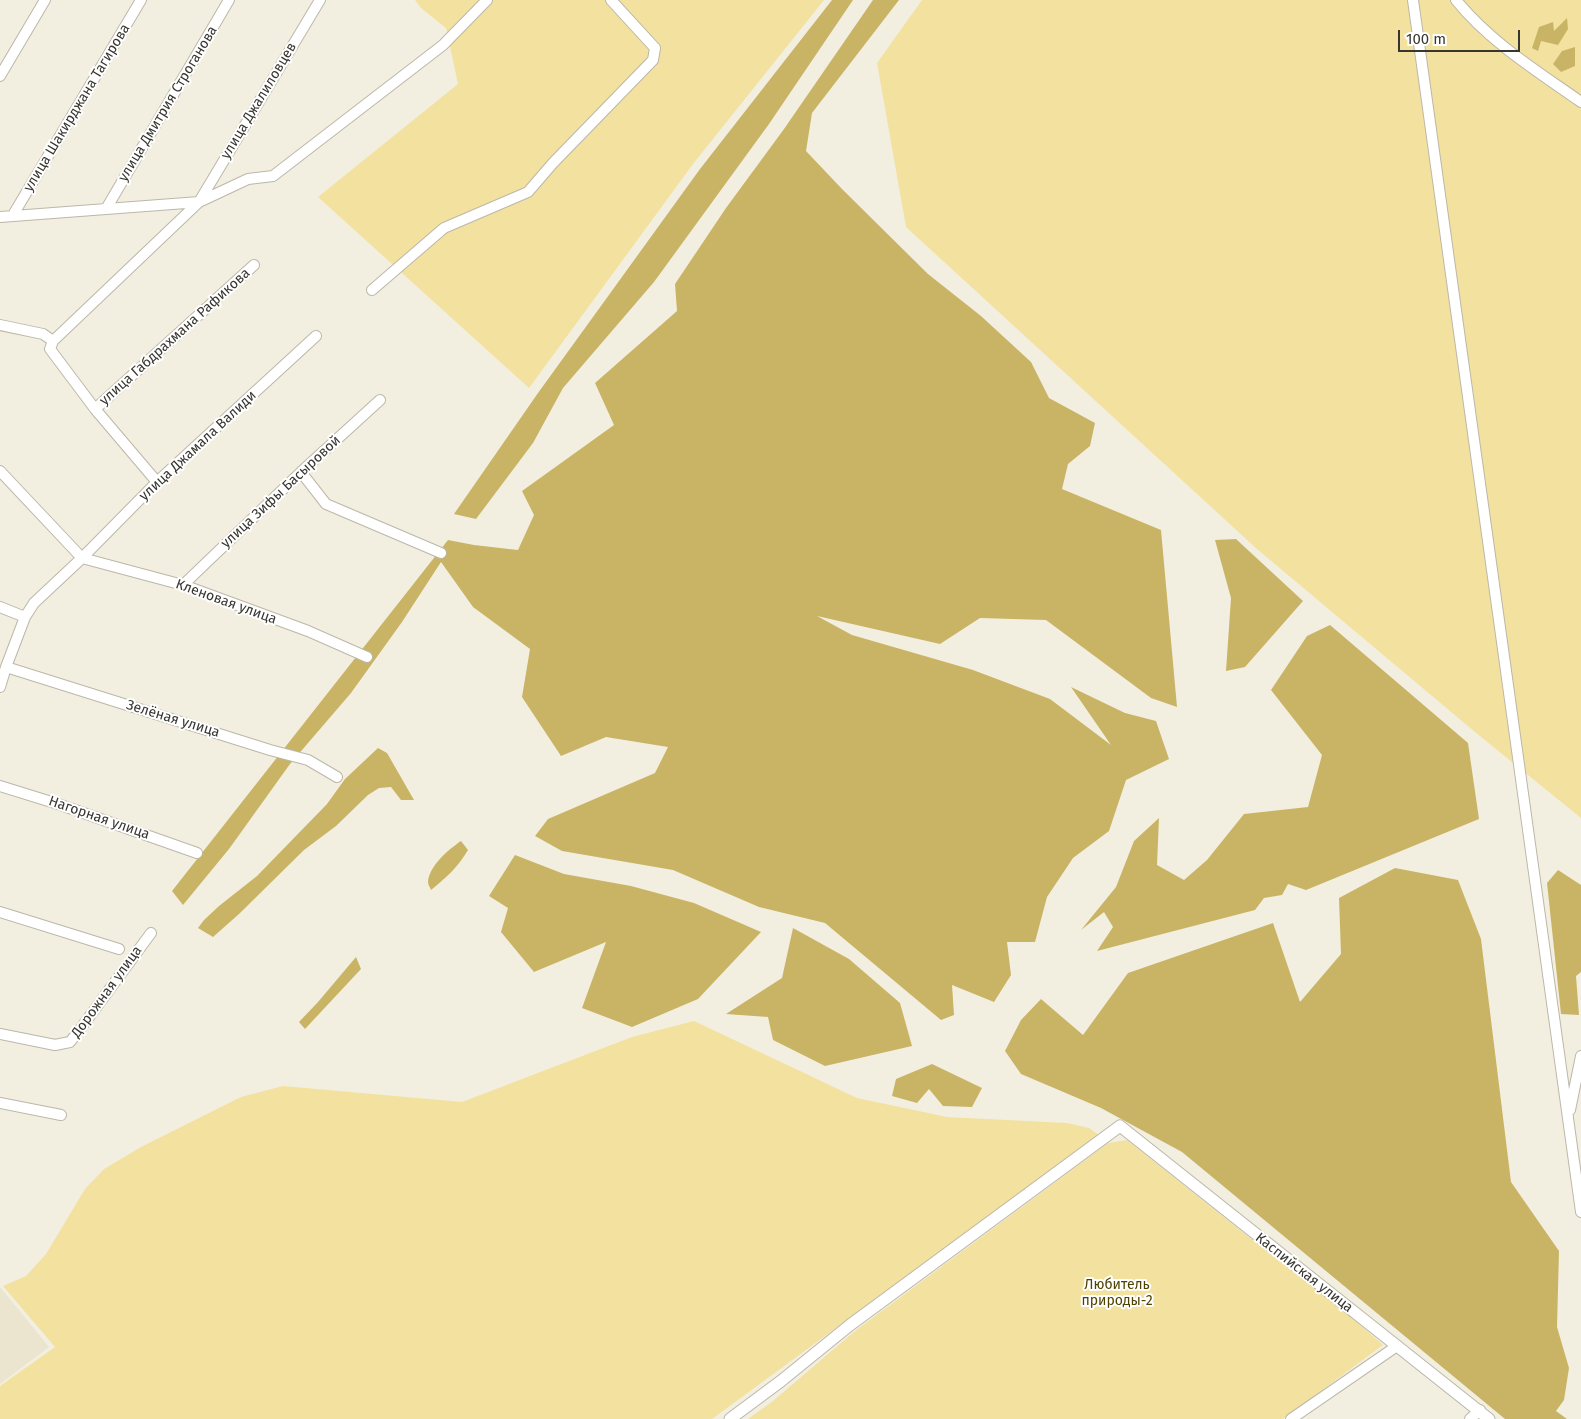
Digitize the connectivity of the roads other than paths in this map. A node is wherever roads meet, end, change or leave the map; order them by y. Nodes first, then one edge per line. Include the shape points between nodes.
1 (45, 0) edge
2 (141, 0) edge
3 (229, 0) edge
4 (320, 0) edge
5 (487, 0) edge
6 (1412, 0) edge
7 (1456, 0) edge
8 (613, 1) edge
9 (0, 76) edge
10 (1581, 102) edge
11 (199, 202) junction
12 (106, 209) junction
13 (13, 215) junction
14 (0, 217) edge
15 (254, 265) dead end
16 (372, 290) dead end
17 (0, 325) edge
18 (316, 336) dead end
19 (53, 341) junction
20 (380, 400) dead end
21 (95, 409) junction
22 (0, 471) edge
23 (301, 472) junction
24 (157, 482) junction
25 (441, 553) dead end
26 (82, 558) junction
27 (183, 584) junction
28 (0, 607) edge
29 (25, 617) junction
30 (367, 657) dead end
31 (6, 667) junction
32 (0, 687) edge
33 (337, 777) dead end
34 (0, 786) edge
35 (198, 853) dead end
36 (0, 912) edge
37 (151, 933) dead end
38 (119, 949) dead end
39 (0, 1034) edge
40 (1581, 1056) edge
41 (0, 1103) edge
42 (62, 1115) dead end
43 (1568, 1118) junction
44 (1581, 1212) edge
45 (1397, 1346) junction
46 (1480, 1410) junction
47 (730, 1419) edge
48 (1291, 1419) edge
49 (1470, 1419) edge
50 (1489, 1419) edge

1 - 9 street
2 - 13 street, улица Шакирджана Тагирова
3 - 12 street, улица Дмитрия Строганова
4 - 11 street, улица Джалиловцев
5 - 11 street via 443,45 272,176 248,179
6 - 43 street
7 - 10 street via 1502,45
8 - 16 street via 655,48 653,60 528,192 444,228
11 - 12 street
11 - 19 street
12 - 13 street
13 - 14 street
15 - 21 street, улица Габдрахмана Рафикова
17 - 19 street via 43,334
18 - 24 street, улица Джамала Валиди
19 - 21 street via 50,349
20 - 23 street, улица Зифы Басыровой
21 - 24 street
22 - 26 street
23 - 25 street via 326,504
23 - 27 street, улица Зифы Басыровой
24 - 26 street, улица Джамала Валиди
26 - 27 street, Кленовая улица
26 - 29 street, улица Джамала Валиди via 34,603
27 - 30 street, Кленовая улица
28 - 29 street
29 - 31 street, улица Джамала Валиди
31 - 32 street, улица Джамала Валиди
31 - 33 street, Зелёная улица via 308,760
34 - 35 street, Нагорная улица
36 - 38 street
37 - 39 street, Дорожная улица via 70,1042 55,1045
40 - 43 street
41 - 42 street
43 - 44 street
45 - 46 street, Каспийская улица
45 - 47 street, Каспийская улица via 1120,1126 850,1325
45 - 48 street
46 - 49 street
46 - 50 street, Каспийская улица

